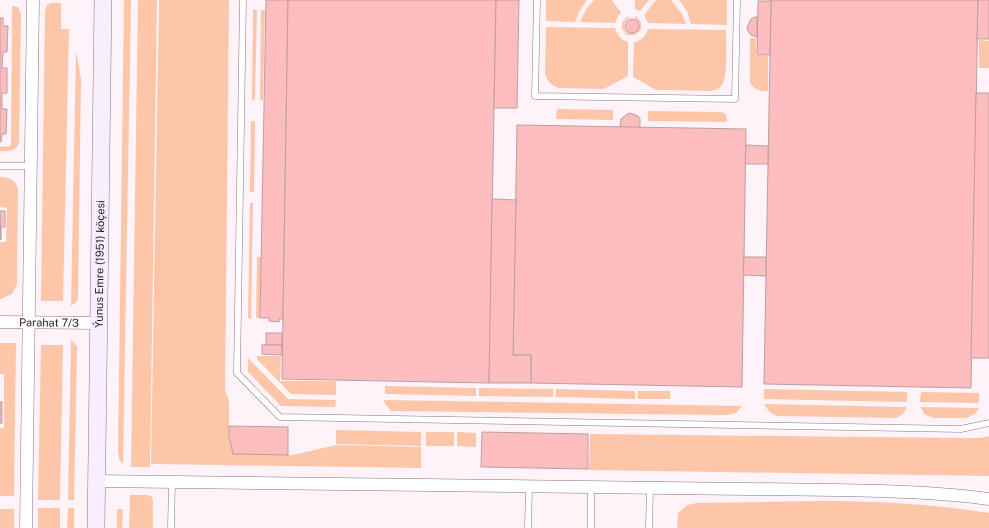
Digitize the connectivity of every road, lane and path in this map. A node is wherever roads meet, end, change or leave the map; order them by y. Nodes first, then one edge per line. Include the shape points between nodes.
1 (33, 0) edge
2 (103, 0) edge
3 (243, 0) edge
4 (537, 0) edge
5 (737, 0) edge
6 (0, 166) edge
7 (31, 166) junction
8 (0, 322) edge
9 (29, 322) junction
10 (99, 323) junction
11 (989, 423) edge
12 (96, 481) junction
13 (172, 482) junction
14 (529, 486) junction
15 (591, 487) junction
16 (650, 488) junction
17 (989, 499) edge
18 (26, 528) edge
19 (96, 528) edge
20 (171, 528) edge
21 (528, 528) edge
22 (591, 528) edge
23 (649, 528) edge

1 - 7 street
2 - 10 street, Ýunus Emre (1951) köçesi
3 - 11 lane via 237,373 280,417 961,429
4 - 5 lane via 535,96 735,100
6 - 7 lane
7 - 9 street
8 - 9 street, Parahat 7/3
9 - 10 street, Parahat 7/3
9 - 18 street
10 - 12 street, Ýunus Emre (1951) köçesi
12 - 13 street
12 - 19 street, Ýunus Emre (1951) köçesi
13 - 14 street
13 - 20 lane
14 - 15 street
14 - 21 lane
15 - 16 street
15 - 22 lane
16 - 17 street via 899,491 956,494
16 - 23 lane

